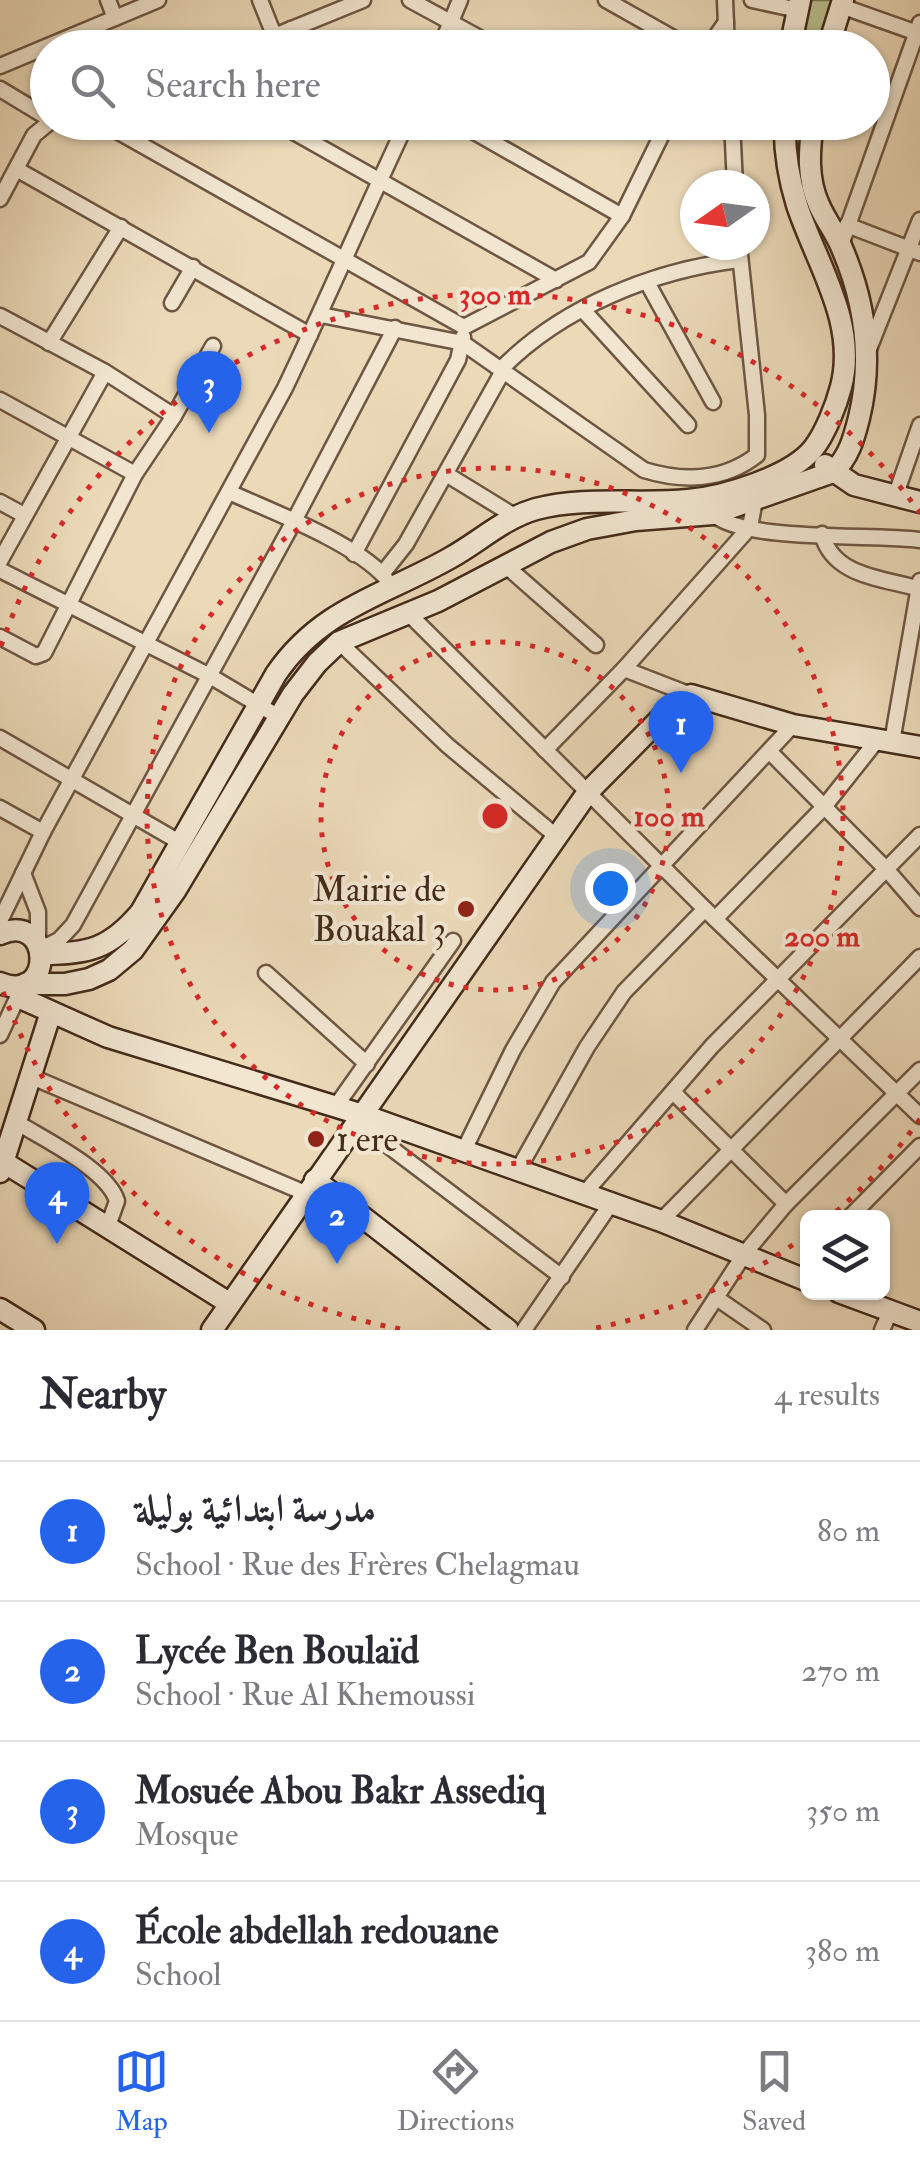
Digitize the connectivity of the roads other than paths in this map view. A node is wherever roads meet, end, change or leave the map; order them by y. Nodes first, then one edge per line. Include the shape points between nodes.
1 (108, 0) edge
2 (158, 0) edge
3 (260, 0) edge
4 (362, 0) edge
5 (410, 0) edge
6 (460, 0) edge
7 (606, 0) edge
8 (725, 0) edge
9 (752, 0) edge
10 (842, 3) edge
11 (799, 5) edge
12 (116, 18) junction
13 (726, 22) junction
14 (451, 23) junction
15 (292, 29) joint
16 (87, 30) edge
17 (272, 30) edge
18 (289, 30) edge
19 (448, 30) edge
20 (464, 30) edge
21 (659, 30) edge
22 (720, 30) edge
23 (726, 30) edge
24 (794, 30) edge
25 (834, 30) edge
26 (919, 30) edge
27 (30, 54) edge
28 (0, 66) edge
29 (0, 89) edge
30 (30, 108) edge
31 (890, 109) edge
32 (32, 140) edge
33 (132, 140) edge
34 (308, 140) edge
35 (399, 140) edge
36 (489, 140) edge
37 (659, 140) edge
38 (733, 140) edge
39 (786, 140) edge
40 (812, 140) edge
41 (879, 140) edge
42 (18, 170) junction
43 (734, 170) edge
44 (380, 180) junction
45 (0, 197) edge
46 (622, 216) junction
47 (920, 220) edge
48 (121, 226) junction
49 (844, 235) junction
50 (915, 251) edge
51 (344, 259) junction
52 (715, 260) edge
53 (740, 260) edge
54 (193, 267) junction
55 (556, 280) junction
56 (647, 282) junction
57 (172, 302) dead end
58 (583, 310) junction
59 (322, 315) junction
60 (0, 316) edge
61 (394, 328) junction
62 (310, 335) junction
63 (463, 335) junction
64 (49, 342) junction
65 (213, 346) dead end
66 (868, 352) junction
67 (502, 370) junction
68 (105, 372) junction
69 (0, 400) edge
70 (713, 402) dead end
71 (832, 408) junction
72 (860, 415) junction
73 (174, 416) junction
74 (920, 425) edge
75 (688, 426) dead end
76 (66, 439) junction
77 (816, 446) junction
78 (758, 456) junction
79 (833, 472) junction
80 (136, 474) junction
81 (446, 474) junction
82 (758, 490) junction
83 (229, 492) junction
84 (894, 497) junction
85 (0, 502) edge
86 (920, 502) edge
87 (713, 514) junction
88 (24, 515) junction
89 (516, 517) junction
90 (294, 521) junction
91 (750, 527) junction
92 (822, 534) junction
93 (920, 540) edge
94 (354, 554) junction
95 (0, 561) edge
96 (505, 565) junction
97 (0, 570) edge
98 (390, 583) junction
99 (919, 586) edge
100 (70, 606) junction
101 (406, 615) junction
102 (0, 636) edge
103 (339, 642) junction
104 (915, 644) edge
105 (147, 645) junction
106 (596, 646) dead end
107 (624, 669) junction
108 (210, 676) junction
109 (691, 695) junction
110 (259, 705) junction
111 (278, 717) junction
112 (793, 725) junction
113 (0, 738) edge
114 (885, 740) junction
115 (920, 747) edge
116 (545, 750) junction
117 (770, 752) junction
118 (72, 781) junction
119 (588, 792) junction
120 (824, 807) junction
121 (0, 808) edge
122 (131, 815) junction
123 (43, 832) junction
124 (920, 834) edge
125 (556, 836) junction
126 (181, 843) junction
127 (661, 866) junction
128 (887, 870) junction
129 (22, 874) junction
130 (920, 908) edge
131 (710, 914) junction
132 (0, 921) edge
133 (0, 934) edge
134 (453, 940) dead end
135 (40, 953) junction
136 (920, 957) edge
137 (266, 973) dead end
138 (100, 974) junction
139 (778, 978) junction
140 (51, 985) junction
141 (15, 987) edge
142 (62, 1017) junction
143 (0, 1035) edge
144 (840, 1038) junction
145 (367, 1064) junction
146 (920, 1070) edge
147 (32, 1077) junction
148 (673, 1092) junction
149 (896, 1094) junction
150 (336, 1106) junction
151 (920, 1116) edge
152 (360, 1119) junction
153 (18, 1123) junction
154 (920, 1146) edge
155 (464, 1150) junction
156 (729, 1150) junction
157 (2, 1165) edge
158 (518, 1170) junction
159 (310, 1187) junction
160 (583, 1195) junction
161 (610, 1204) junction
162 (786, 1204) junction
163 (857, 1210) edge
164 (661, 1221) junction
165 (108, 1226) junction
166 (745, 1253) junction
167 (800, 1272) edge
168 (562, 1277) junction
169 (718, 1299) junction
170 (852, 1300) edge
171 (229, 1303) junction
172 (0, 1309) edge
173 (886, 1321) edge
174 (920, 1322) edge
175 (34, 1330) edge
176 (212, 1330) edge
177 (508, 1330) edge
178 (524, 1330) edge
179 (696, 1330) edge
180 (764, 1330) edge

1 - 12 street
2 - 12 street
3 - 17 street
4 - 15 street
5 - 14 street
6 - 14 street
7 - 21 street
8 - 13 street
9 - 11 street
10 - 25 main road
10 - 26 street
11 - 24 main road
12 - 16 street
13 - 22 street
13 - 23 street
14 - 19 street
14 - 20 street
15 - 18 street
26 - 31 street
27 - 28 street
29 - 30 street
32 - 42 street
33 - 51 street
34 - 44 street
35 - 44 street
36 - 46 street
37 - 46 street
38 - 43 street
39 - 71 main road via 797,205 841,328 844,368
40 - 49 main road via 813,189
41 - 49 street
42 - 45 street
42 - 48 street
44 - 51 street
44 - 55 street
46 - 55 street via 589,262
47 - 50 street
48 - 54 street
48 - 64 street
49 - 50 street
49 - 66 main road
50 - 66 street
51 - 59 street
51 - 63 street
52 - 56 street
53 - 78 street
54 - 57 street
54 - 62 street
55 - 63 street
56 - 58 street
56 - 70 street
58 - 67 street via 542,333
58 - 75 street
59 - 61 street
59 - 62 street
60 - 64 street
61 - 63 street
61 - 90 street
62 - 83 street
63 - 67 street
63 - 94 street via 449,377
64 - 68 street
65 - 73 street
66 - 72 main road
67 - 78 street via 644,470 706,478
67 - 81 street
68 - 73 street
68 - 76 street
69 - 76 street
71 - 72 main road
71 - 77 main road
72 - 79 main road via 849,450
73 - 80 street
74 - 84 street
76 - 80 street
76 - 88 street
77 - 79 main road
77 - 82 main road
78 - 82 street
79 - 82 main road
79 - 84 main road
80 - 100 street
81 - 89 street
81 - 98 street
82 - 87 main road
82 - 89 main road via 572,504
82 - 91 street
83 - 90 street
83 - 105 street
84 - 86 main road
85 - 88 street
87 - 91 street via 728,525
87 - 96 main road via 587,529
88 - 95 street
89 - 98 main road
90 - 94 street
90 - 108 street
91 - 92 street
91 - 107 street
92 - 93 street
92 - 99 street via 826,550 847,569
94 - 98 street
96 - 101 main road
96 - 106 street
97 - 100 street
98 - 101 main road via 414,594
98 - 101 main road via 382,608
98 - 110 main road via 302,641
99 - 104 street
100 - 102 street via 40,656
100 - 105 street
101 - 103 main road
101 - 116 street
103 - 111 main road
103 - 125 street via 446,745
104 - 114 street
105 - 108 street
105 - 118 street
107 - 109 street
107 - 116 street
108 - 110 street
108 - 122 street
109 - 112 main road
109 - 119 main road
110 - 111 street
110 - 126 main road
111 - 138 main road via 145,936
112 - 114 main road
112 - 117 street
113 - 118 street
114 - 115 main road
114 - 120 street
116 - 119 street
117 - 120 street
117 - 127 street
118 - 122 street
118 - 123 street
119 - 125 main road
119 - 127 street
120 - 128 street
120 - 131 street
121 - 123 street
122 - 126 street
122 - 135 street via 73,925
123 - 129 street
124 - 128 street
125 - 152 main road
126 - 135 main road via 126,930 84,953
127 - 131 street
127 - 155 street via 553,982
128 - 130 street
128 - 139 street
129 - 132 street
129 - 135 street via 38,912
131 - 139 street
131 - 158 street via 624,992
133 - 135 main road via 20,930
134 - 145 street
135 - 140 main road
135 - 141 main road via 38,972
136 - 144 street
137 - 145 street
138 - 140 main road
138 - 142 main road
139 - 144 street
139 - 148 street
140 - 141 main road
140 - 142 main road
141 - 142 main road
141 - 143 street
142 - 147 main road
142 - 150 main road via 140,1049
144 - 149 street
144 - 156 street
145 - 150 street
146 - 149 street
147 - 153 main road
147 - 159 street
148 - 156 street
148 - 160 street
149 - 151 street
149 - 162 street
150 - 152 main road
152 - 155 main road
152 - 159 main road
152 - 168 street
153 - 157 main road
153 - 165 street via 112,1189 117,1201
154 - 163 street
155 - 158 main road
156 - 162 street
156 - 164 street
157 - 165 main road
158 - 160 main road
159 - 171 main road
159 - 177 main road
160 - 161 main road
161 - 164 main road
161 - 168 street
162 - 166 street
164 - 166 main road
165 - 171 main road
166 - 167 main road
166 - 169 street
168 - 178 street
169 - 179 street
169 - 180 street
170 - 173 main road
171 - 176 main road
172 - 175 main road
173 - 174 main road

